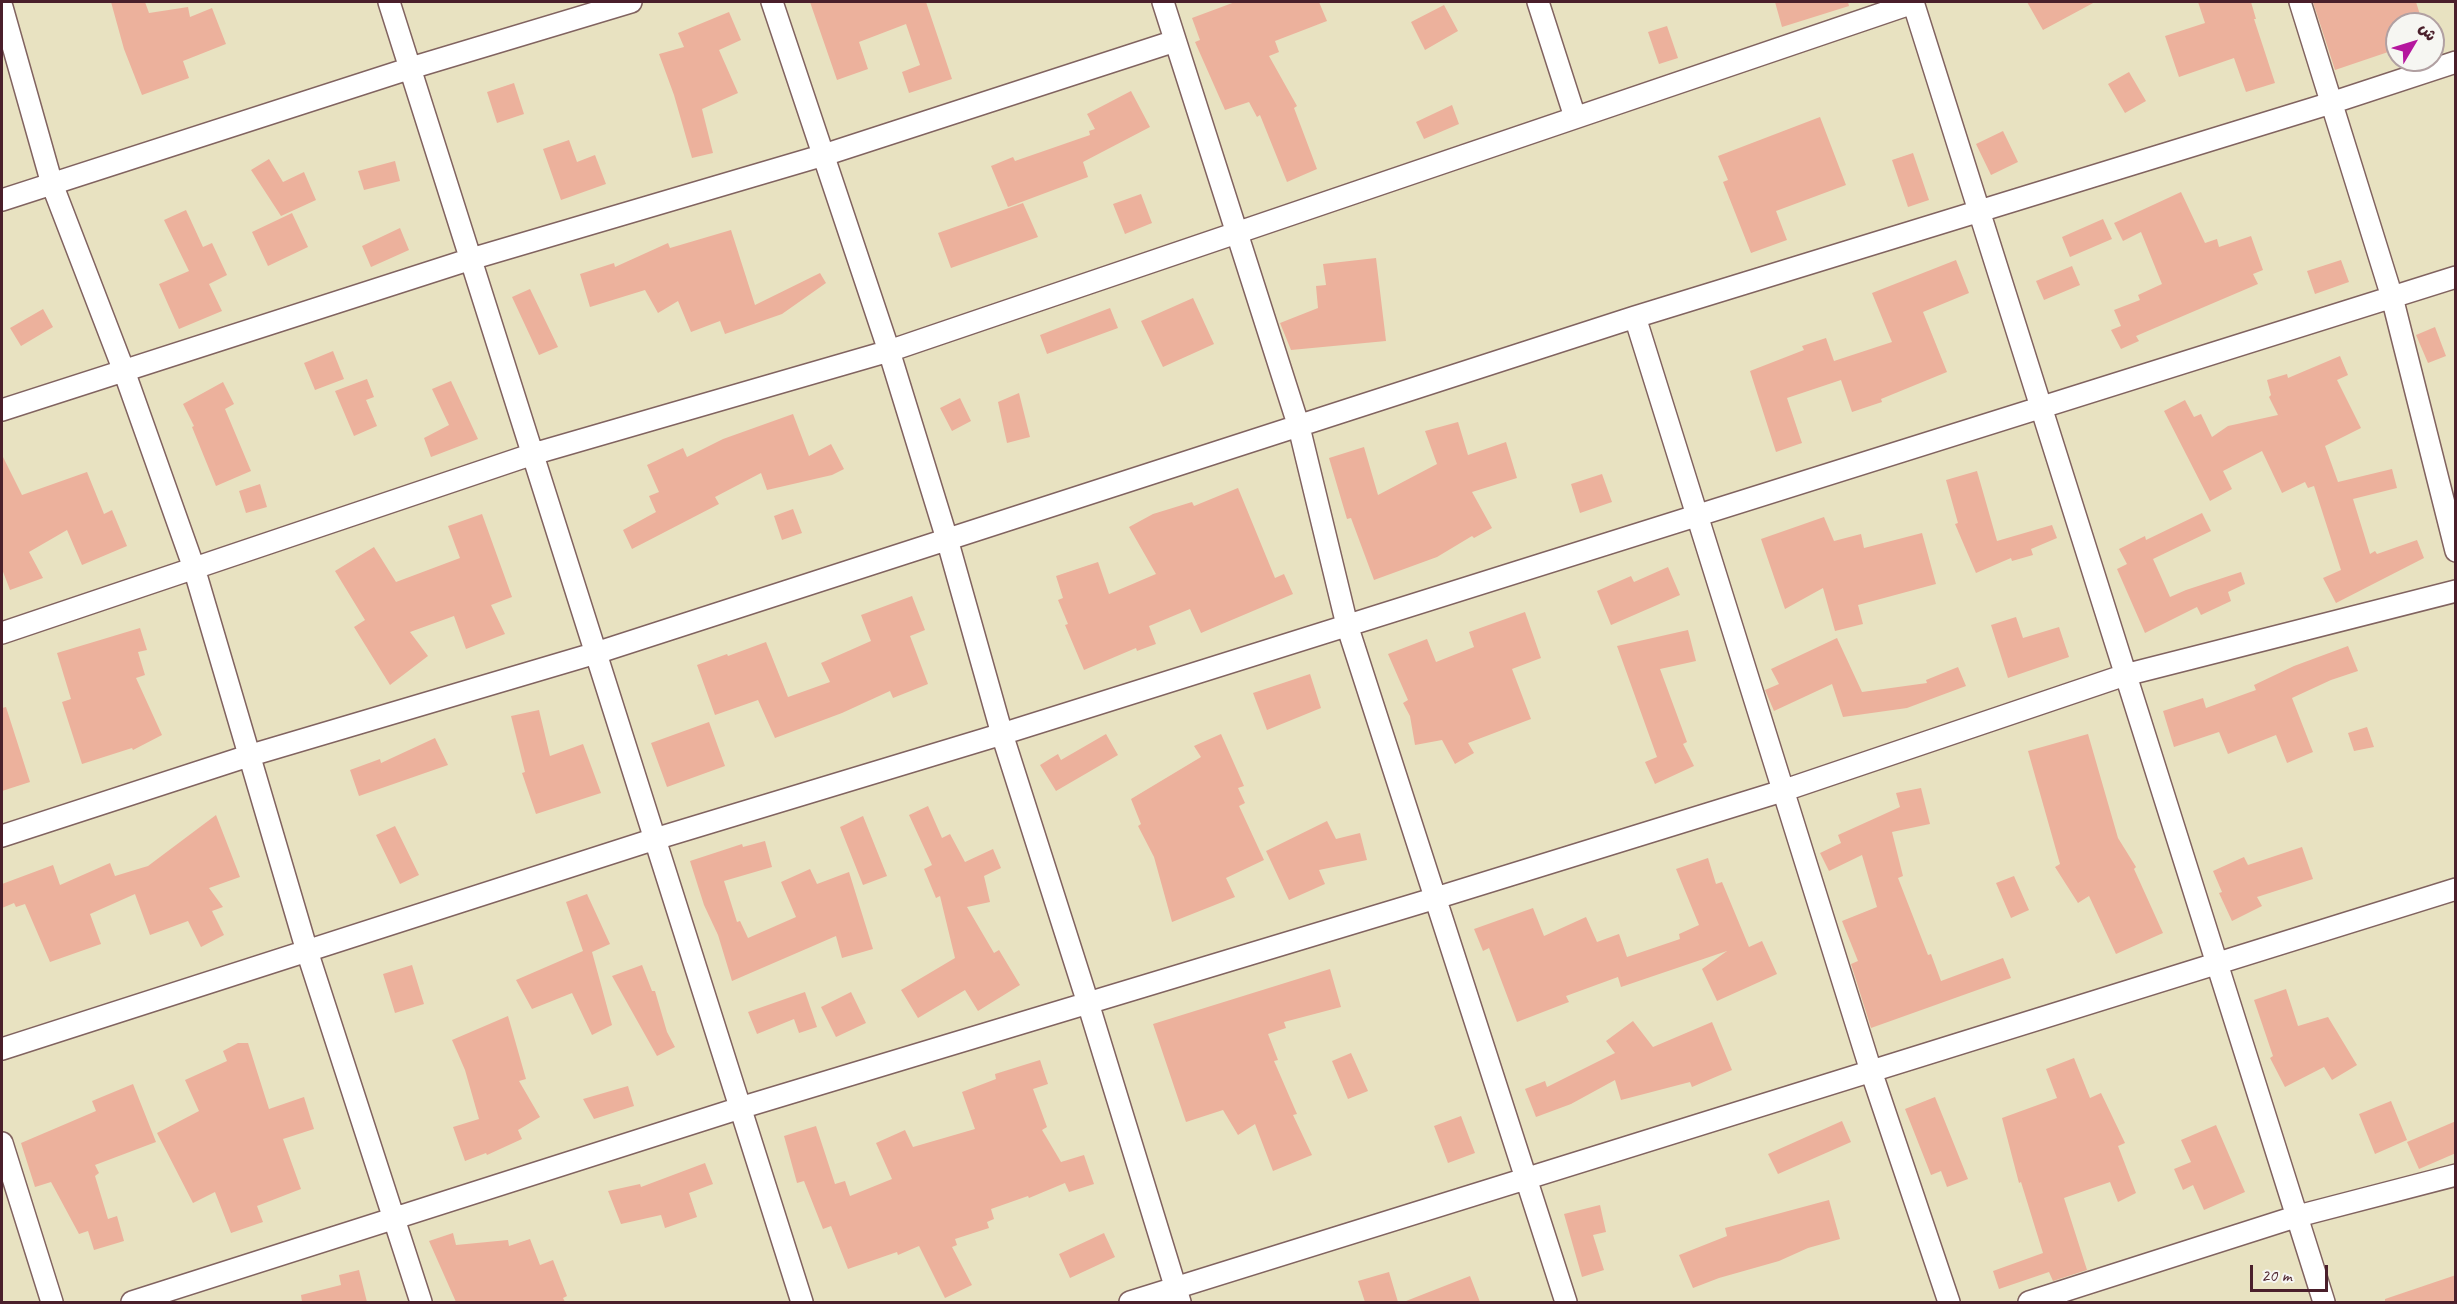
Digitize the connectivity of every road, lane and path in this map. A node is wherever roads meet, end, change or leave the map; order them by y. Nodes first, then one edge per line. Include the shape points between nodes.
1 (389, 2) edge
2 (631, 2) edge
3 (772, 2) edge
4 (1163, 2) edge
5 (1539, 2) edge
6 (1913, 2) edge
7 (2300, 2) edge
8 (2, 7) edge
9 (1174, 41) junction
10 (2456, 62) edge
11 (411, 68) junction
12 (2331, 103) junction
13 (1575, 117) junction
14 (824, 155) junction
15 (52, 184) junction
16 (2, 200) edge
17 (1978, 211) junction
18 (1237, 235) junction
19 (471, 259) junction
20 (2456, 277) edge
21 (2392, 297) junction
22 (1635, 317) junction
23 (889, 351) junction
24 (124, 371) junction
25 (2040, 406) junction
26 (2, 410) edge
27 (1299, 427) junction
28 (533, 454) junction
29 (1697, 515) junction
30 (946, 539) junction
31 (2456, 551) edge
32 (194, 568) junction
33 (2456, 591) edge
34 (1347, 625) junction
35 (2, 633) edge
36 (596, 653) junction
37 (2125, 675) junction
38 (1002, 734) junction
39 (248, 756) junction
40 (1782, 790) junction
41 (2, 836) edge
42 (655, 839) junction
43 (2456, 889) edge
44 (1436, 898) junction
45 (307, 951) junction
46 (2215, 963) junction
47 (1088, 1003) junction
48 (2, 1049) edge
49 (1871, 1071) junction
50 (740, 1108) junction
51 (2, 1143) edge
52 (2456, 1175) edge
53 (1528, 1178) junction
54 (2298, 1216) junction
55 (395, 1218) junction
56 (1177, 1295) edge
57 (52, 1302) edge
58 (132, 1302) edge
59 (421, 1302) edge
60 (802, 1302) edge
61 (1130, 1302) edge
62 (1566, 1302) edge
63 (1949, 1302) edge
64 (2030, 1302) edge
65 (2324, 1302) edge

1 - 11 street
2 - 11 street
3 - 14 street
4 - 9 street
5 - 13 street
6 - 13 street
6 - 17 street
7 - 12 street
8 - 15 street
9 - 14 street
9 - 18 street
10 - 12 street
11 - 15 street
11 - 19 street
12 - 17 street
12 - 21 street
13 - 18 street
14 - 19 street
14 - 23 street
15 - 16 street
15 - 24 street
17 - 22 street
17 - 25 street
18 - 23 street
18 - 27 street
19 - 24 street
19 - 28 street
20 - 21 street
21 - 25 street
21 - 31 street
22 - 27 street
22 - 29 street
23 - 28 street
23 - 30 street
24 - 26 street
24 - 32 street
25 - 29 street
25 - 37 street
27 - 30 street
27 - 34 street
28 - 32 street
28 - 36 street
29 - 34 street
29 - 40 street
30 - 36 street
30 - 38 street
32 - 35 street
32 - 39 street
33 - 37 street
34 - 38 street
34 - 44 street
36 - 39 street
36 - 42 street
37 - 40 street
37 - 46 street
38 - 42 street
38 - 47 street
39 - 41 street
39 - 45 street
40 - 44 street
40 - 49 street
42 - 45 street
42 - 50 street
43 - 46 street
44 - 47 street
44 - 53 street
45 - 48 street
45 - 55 street
46 - 49 street
46 - 54 street
47 - 50 street
47 - 56 street
49 - 53 street
49 - 63 street
50 - 55 street
50 - 60 street
51 - 57 street
52 - 54 street
53 - 56 street
53 - 62 street
54 - 64 street
54 - 65 street
55 - 58 street
55 - 59 street
56 - 61 street

